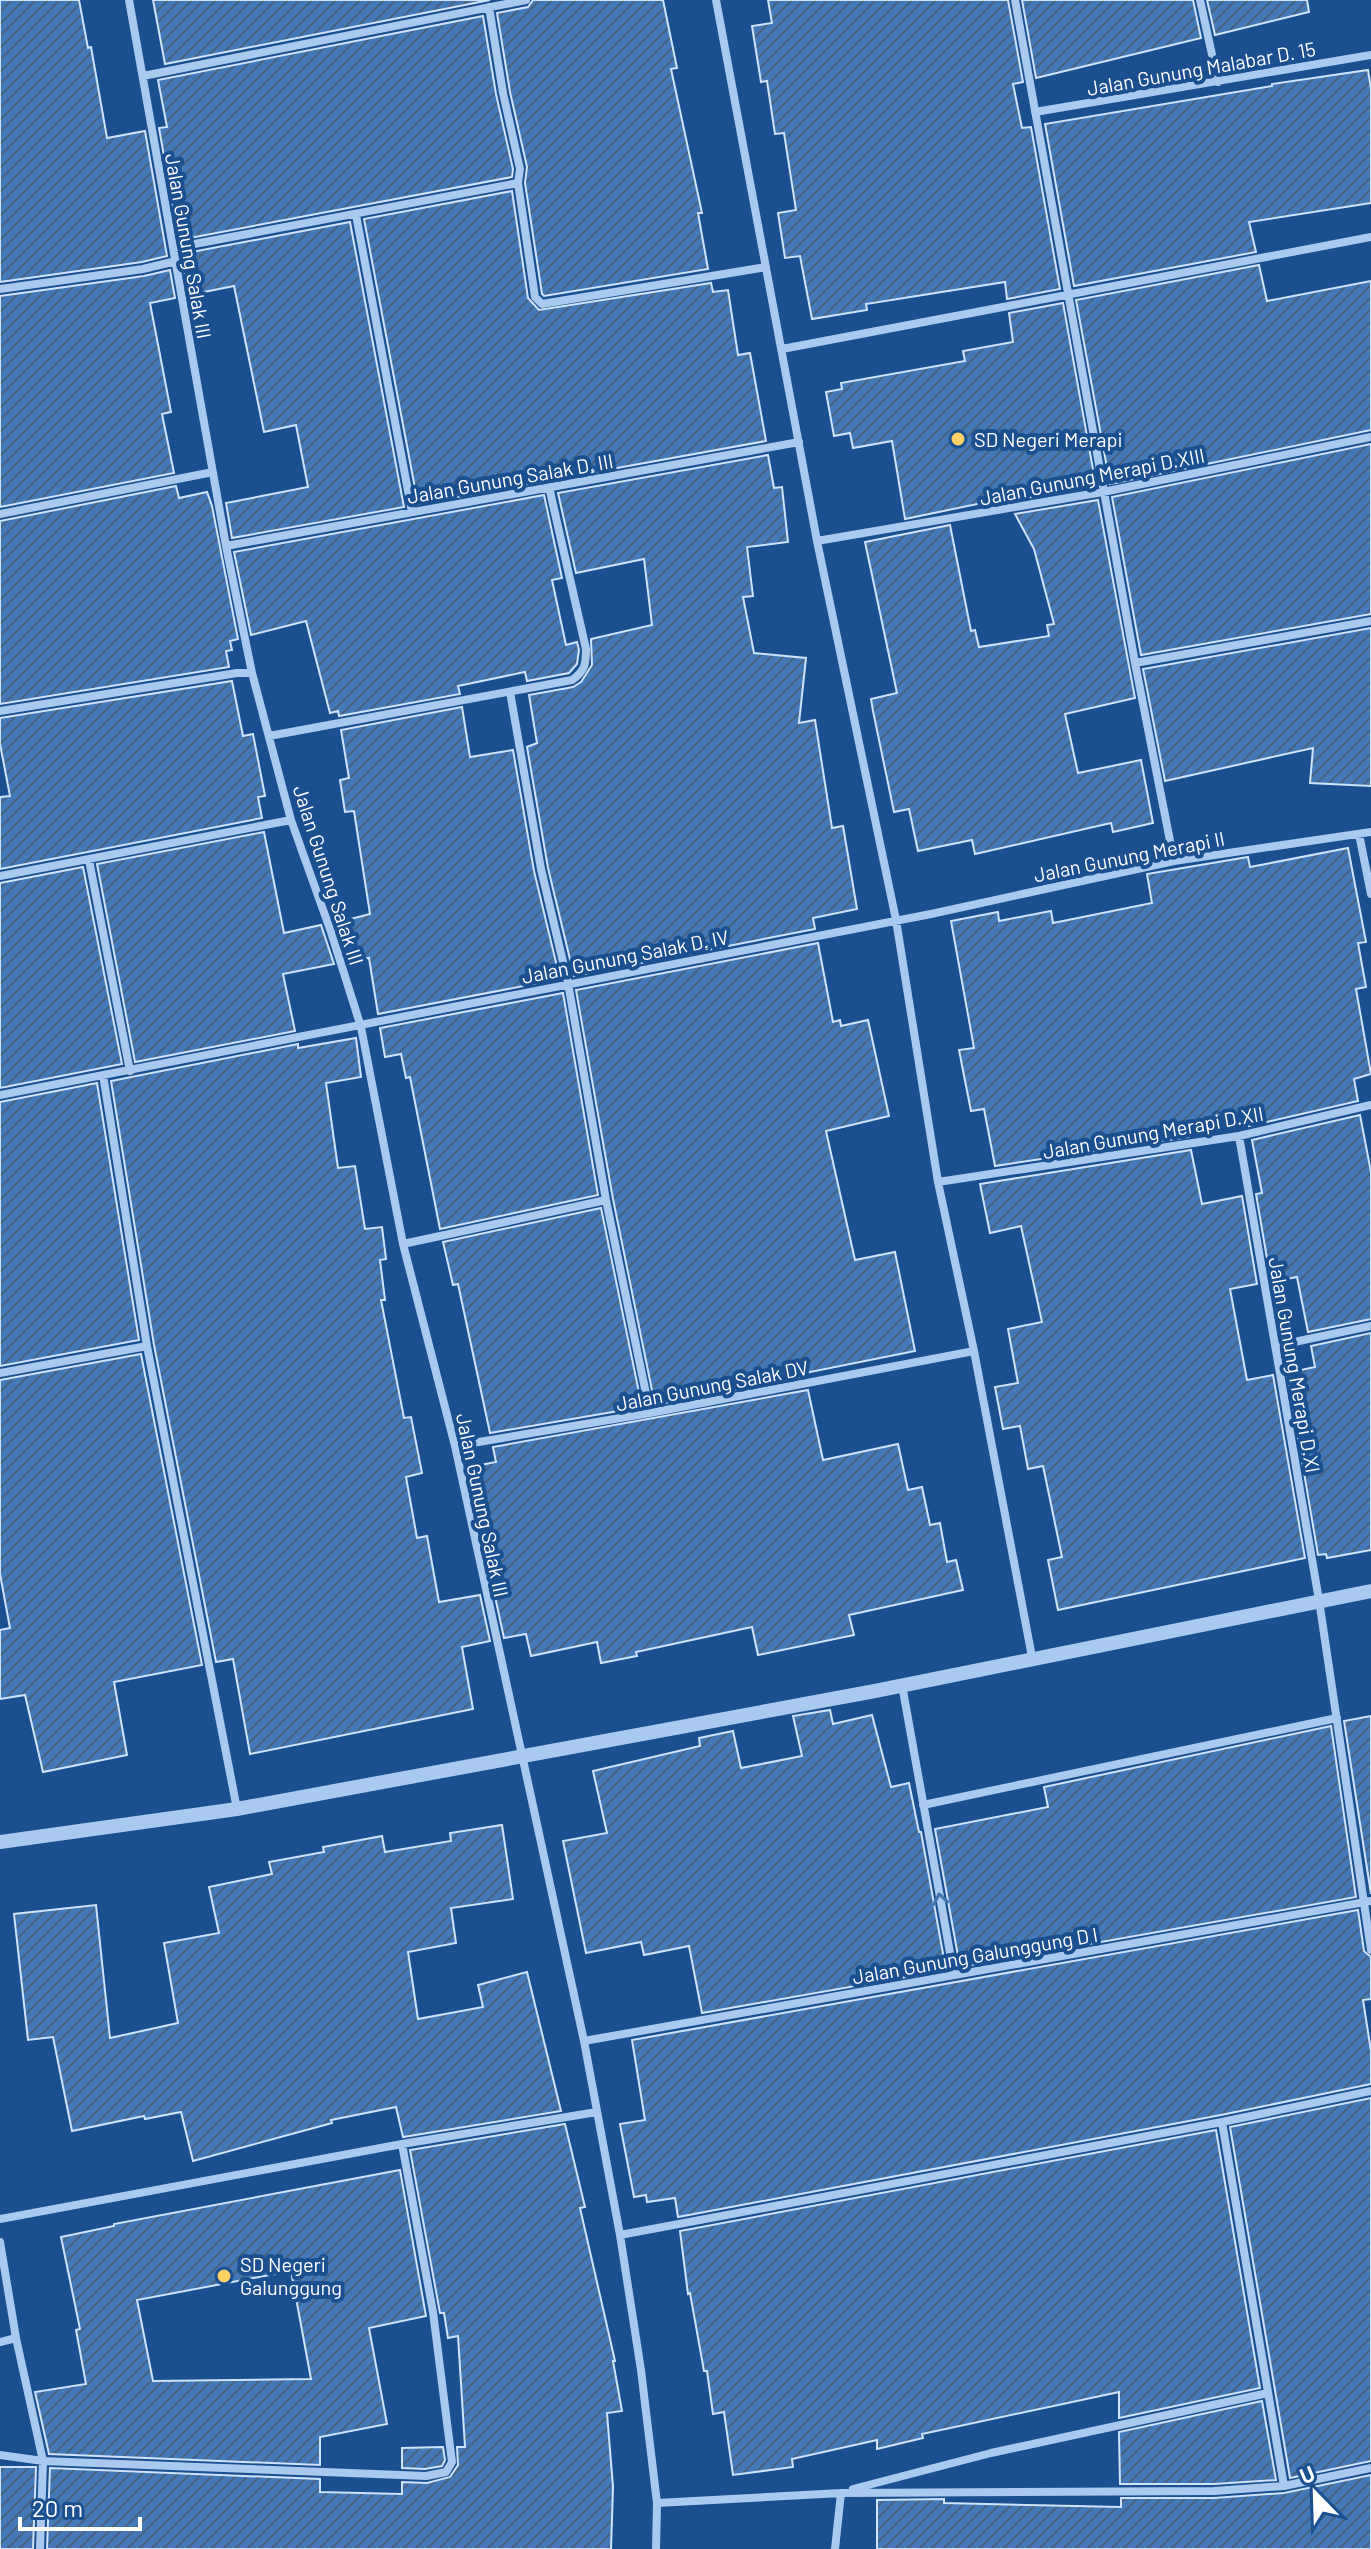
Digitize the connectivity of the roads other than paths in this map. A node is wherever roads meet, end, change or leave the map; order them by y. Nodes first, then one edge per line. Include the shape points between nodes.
1 (129, 0) edge
2 (526, 0) edge
3 (716, 0) edge
4 (1015, 0) edge
5 (1200, 0) edge
6 (489, 7) junction
7 (1371, 55) edge
8 (143, 76) junction
9 (1218, 82) junction
10 (1035, 112) junction
11 (518, 183) junction
12 (356, 215) junction
13 (1371, 237) edge
14 (173, 248) junction
15 (176, 261) junction
16 (766, 267) junction
17 (0, 289) edge
18 (1068, 294) junction
19 (782, 349) junction
20 (1371, 437) edge
21 (799, 442) junction
22 (213, 472) junction
23 (549, 487) junction
24 (1103, 492) junction
25 (412, 512) junction
26 (0, 514) edge
27 (817, 541) junction
28 (226, 546) junction
29 (1371, 621) edge
30 (1135, 663) junction
31 (252, 673) junction
32 (510, 692) junction
33 (0, 711) edge
34 (269, 736) junction
35 (291, 820) junction
36 (1371, 832) edge
37 (1359, 834) junction
38 (89, 860) junction
39 (1174, 861) junction
40 (0, 876) edge
41 (1371, 894) edge
42 (896, 920) junction
43 (568, 983) junction
44 (361, 1027) junction
45 (130, 1071) junction
46 (103, 1075) junction
47 (0, 1095) edge
48 (1371, 1105) edge
49 (1239, 1136) junction
50 (938, 1182) junction
51 (606, 1200) junction
52 (403, 1244) junction
53 (1371, 1326) edge
54 (147, 1346) junction
55 (1275, 1346) junction
56 (974, 1351) junction
57 (0, 1373) edge
58 (650, 1413) junction
59 (455, 1446) junction
60 (1371, 1591) edge
61 (1319, 1600) junction
62 (1032, 1657) junction
63 (902, 1685) junction
64 (1337, 1718) junction
65 (520, 1755) junction
66 (923, 1805) junction
67 (237, 1809) junction
68 (0, 1842) edge
69 (1367, 1902) edge
70 (1371, 1950) edge
71 (954, 1975) junction
72 (584, 2041) junction
73 (1371, 2091) edge
74 (597, 2112) junction
75 (1222, 2122) junction
76 (402, 2144) junction
77 (0, 2219) edge
78 (620, 2235) junction
79 (0, 2242) edge
80 (16, 2338) junction
81 (0, 2342) edge
82 (1268, 2393) junction
83 (0, 2455) edge
84 (43, 2461) junction
85 (1371, 2468) edge
86 (1284, 2486) junction
87 (841, 2493) junction
88 (657, 2503) junction
89 (40, 2549) edge
90 (656, 2549) edge
91 (835, 2549) edge

1 - 8 street, Jalan Gunung Salak III
2 - 6 street
3 - 16 street
4 - 10 street
5 - 9 street
6 - 8 street
6 - 11 street via 520,169
7 - 9 street, Jalan Gunung Malabar D. 15
8 - 14 street, Jalan Gunung Salak III
9 - 10 street, Jalan Gunung Malabar D. 15
10 - 18 street
11 - 12 street
11 - 16 street via 535,297 542,304
12 - 14 street
12 - 25 street
13 - 18 street
14 - 15 street, Jalan Gunung Salak III
15 - 17 street
15 - 22 street, Jalan Gunung Salak III
16 - 19 street
18 - 19 street
18 - 24 street
19 - 21 street
20 - 24 street, Jalan Gunung Merapi D.XIII
21 - 23 street, Jalan Gunung Salak D. III
21 - 27 street
22 - 26 street
22 - 28 street, Jalan Gunung Salak III
23 - 25 street, Jalan Gunung Salak D. III
23 - 32 street via 586,667 572,680
24 - 27 street, Jalan Gunung Merapi D.XIII
24 - 30 street
25 - 28 street, Jalan Gunung Salak D. III
27 - 42 street
28 - 31 street, Jalan Gunung Salak III
29 - 30 street
30 - 39 street
31 - 33 street
31 - 34 street, Jalan Gunung Salak III
32 - 34 street
32 - 43 street via 541,869
34 - 35 street, Jalan Gunung Salak III
35 - 38 street
35 - 44 street, Jalan Gunung Salak III
36 - 37 street, Jalan Gunung Merapi II
37 - 39 street, Jalan Gunung Merapi II
37 - 41 street
38 - 40 street
38 - 45 street
39 - 42 street, Jalan Gunung Merapi II
42 - 43 street, Jalan Gunung Salak D. IV
42 - 50 street
43 - 44 street, Jalan Gunung Salak D. IV
43 - 51 street
44 - 45 street, Jalan Gunung Salak D. IV
44 - 52 street, Jalan Gunung Salak III
45 - 46 street, Jalan Gunung Salak D. IV
46 - 47 street, Jalan Gunung Salak D. IV
46 - 54 street
48 - 49 street, Jalan Gunung Merapi D.XII
49 - 50 street, Jalan Gunung Merapi D.XII
49 - 55 street, Jalan Gunung Merapi D.XI
50 - 56 street
51 - 52 street
51 - 58 street
52 - 59 street, Jalan Gunung Salak III
53 - 55 street
54 - 57 street
54 - 67 street
55 - 61 street, Jalan Gunung Merapi D.XI
56 - 58 street, Jalan Gunung Salak DV
56 - 62 street
58 - 59 street, Jalan Gunung Salak DV
59 - 65 street, Jalan Gunung Salak III
60 - 61 street
61 - 62 street
61 - 64 street, Jalan Gunung Merapi D.XI
62 - 63 street
63 - 65 street
63 - 66 street
64 - 66 street
64 - 69 street, Jalan Gunung Merapi D.XI
65 - 67 street
65 - 72 street, Jalan Gunung Salak III
71 -> 66 street
67 - 68 street
69 - 70 street, Jalan Gunung Merapi D.XI
69 - 71 street, Jalan Gunung Galunggung D I
71 - 72 street, Jalan Gunung Galunggung D I
72 - 74 street, Jalan Gunung Salak III
73 - 75 street
74 - 76 street
74 - 78 street, Jalan Gunung Salak III
75 - 78 street
75 - 82 street
76 - 77 street
76 - 84 street via 435,2327 452,2462 446,2472 426,2476
78 - 88 street, Jalan Gunung Salak III
79 - 80 street
80 - 81 street
80 - 84 street
82 - 86 street
82 - 87 street via 991,2453
83 - 84 street
84 - 89 street
85 - 86 street
86 - 87 street
87 - 88 street
87 - 91 street
88 - 90 street, Jalan Gunung Salak III

